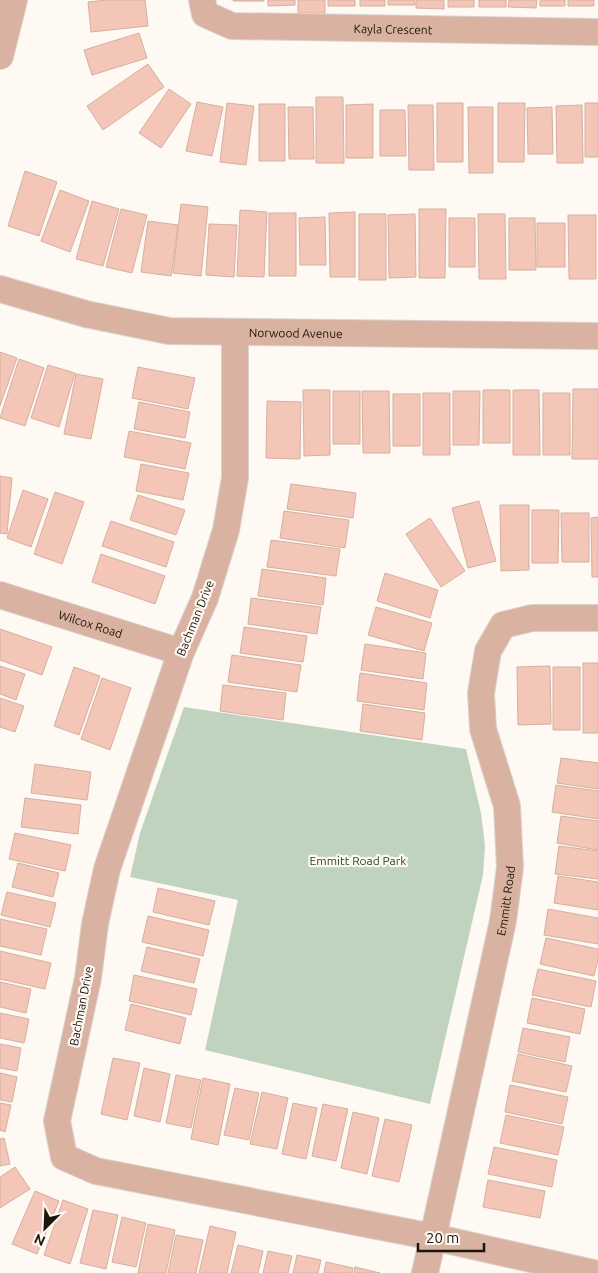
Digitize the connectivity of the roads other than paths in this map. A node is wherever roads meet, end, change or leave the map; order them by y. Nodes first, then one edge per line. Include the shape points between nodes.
1 (14, 0) edge
2 (202, 0) edge
3 (598, 32) edge
4 (0, 56) edge
5 (0, 289) edge
6 (235, 333) junction
7 (598, 336) edge
8 (0, 595) edge
9 (598, 618) edge
10 (181, 652) junction
11 (433, 1238) junction
12 (425, 1273) edge
13 (593, 1273) edge

1 - 4 street
2 - 3 street, Kayla Crescent via 205,14 232,26
5 - 6 street, Norwood Avenue via 86,314 169,331
6 - 7 street, Norwood Avenue
6 - 10 street, Bachman Drive via 235,478 228,522 205,598
8 - 10 street, Wilcox Road
9 - 11 street, Emmitt Road via 532,618 503,625 488,651 482,693 483,730 508,806 510,866 503,921
10 - 11 street, Bachman Drive via 108,869 95,924 88,978 57,1122 64,1157 96,1171
11 - 12 street, Emmitt Road
11 - 13 street, Bachman Drive

